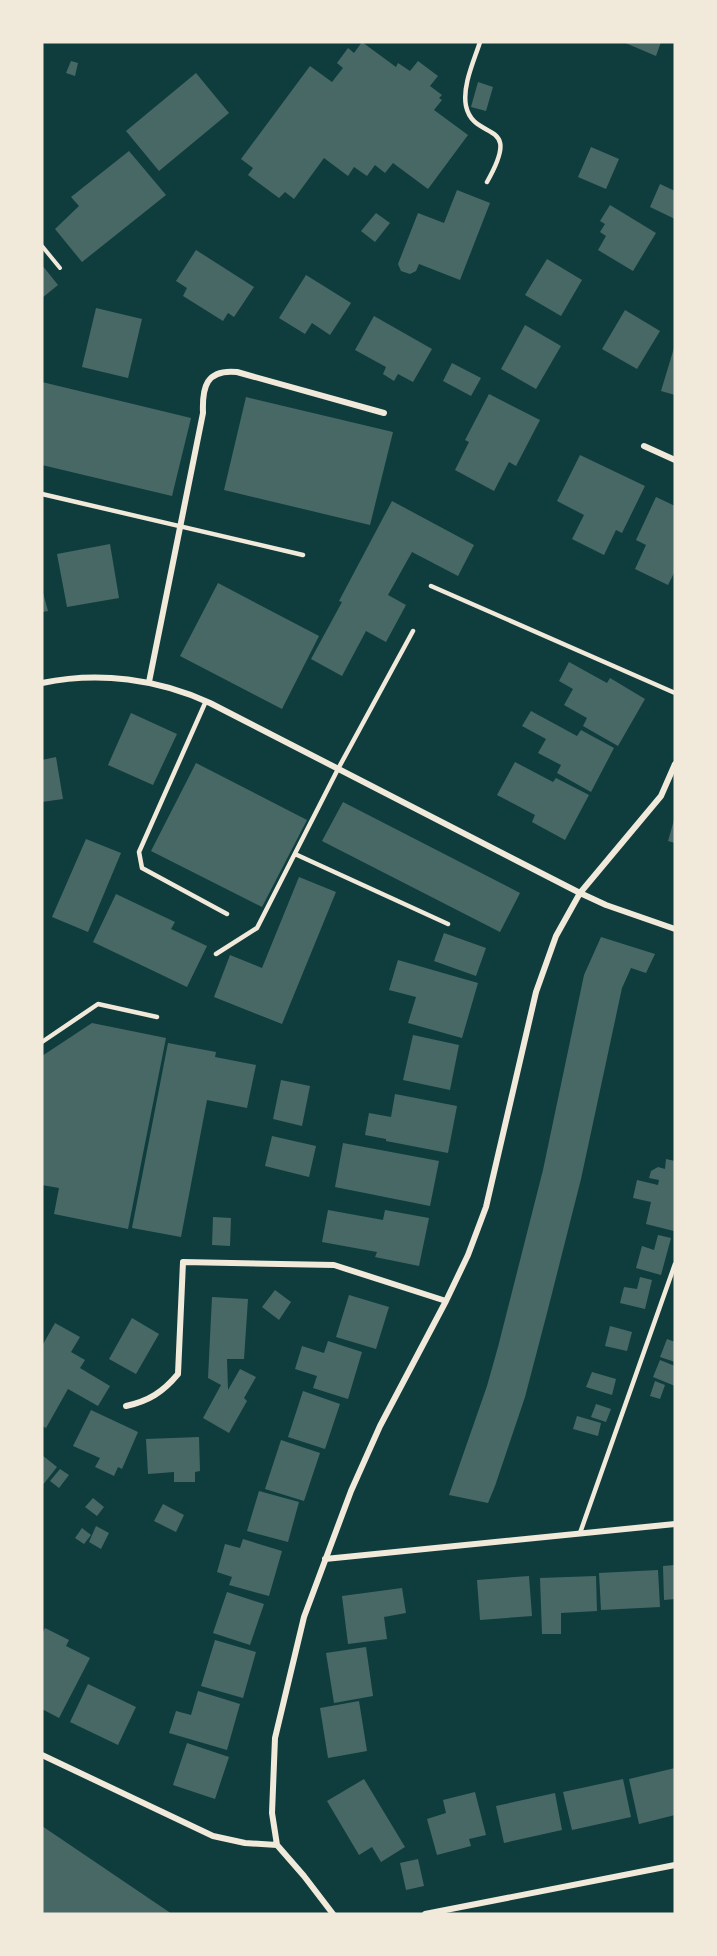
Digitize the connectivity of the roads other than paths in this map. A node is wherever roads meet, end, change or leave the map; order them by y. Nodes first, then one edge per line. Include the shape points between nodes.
1 (480, 42) edge
2 (487, 182) dead end
3 (384, 413) dead end
4 (644, 446) dead end
5 (675, 460) edge
6 (42, 494) edge
7 (181, 526) junction
8 (303, 555) dead end
9 (431, 586) dead end
10 (413, 631) dead end
11 (149, 682) junction
12 (42, 683) edge
13 (675, 693) edge
14 (206, 701) junction
15 (675, 764) edge
16 (338, 769) junction
17 (295, 854) junction
18 (580, 893) junction
19 (227, 914) dead end
20 (448, 924) dead end
21 (675, 929) edge
22 (216, 954) dead end
23 (157, 1017) dead end
24 (42, 1042) edge
25 (675, 1264) edge
26 (446, 1301) junction
27 (126, 1406) dead end
28 (675, 1524) edge
29 (580, 1533) junction
30 (325, 1559) junction
31 (42, 1755) edge
32 (277, 1845) junction
33 (675, 1866) edge
34 (333, 1914) edge
35 (424, 1914) edge

1 - 2 lane via 465,104 468,114 501,142 501,153
3 - 7 street via 237,372 217,374 204,387 203,413
4 - 5 street
6 - 7 lane
7 - 8 lane
7 - 11 street
9 - 13 lane
10 - 16 lane
11 - 12 street via 87,677
11 - 14 street
14 - 16 street
14 - 19 lane via 139,852 142,868
15 - 18 street via 661,796
16 - 17 lane
16 - 18 street
17 - 20 lane
17 - 22 lane via 257,928
18 - 21 street
18 - 26 street via 556,936 536,992 486,1207
23 - 24 lane via 98,1004
25 - 29 lane
26 - 27 street via 334,1265 183,1262 178,1374 154,1397
26 - 30 street via 380,1426
28 - 29 street
29 - 30 street
30 - 32 street via 304,1617 275,1738 272,1813
31 - 32 street via 213,1836
32 - 34 street
33 - 35 street

